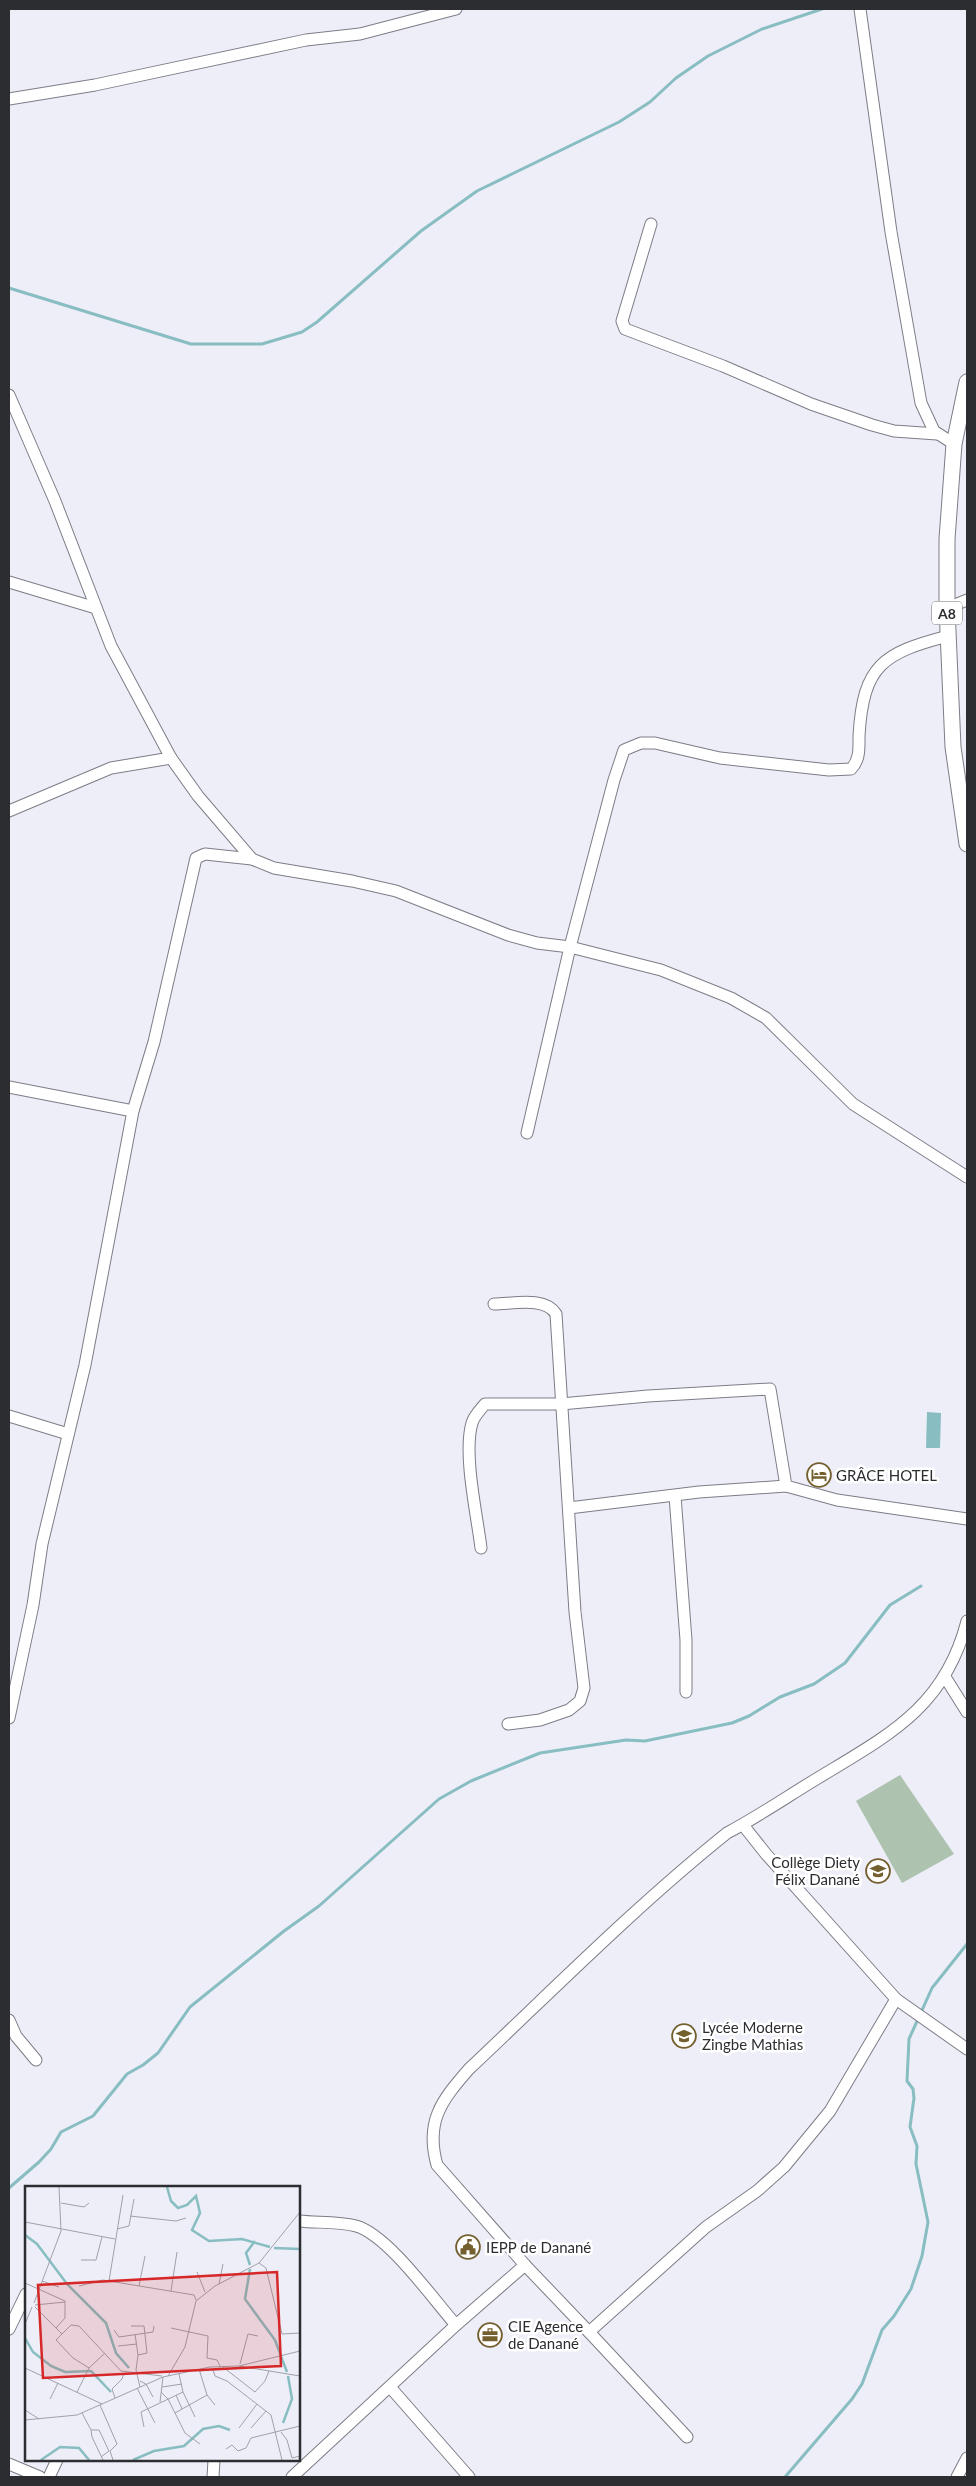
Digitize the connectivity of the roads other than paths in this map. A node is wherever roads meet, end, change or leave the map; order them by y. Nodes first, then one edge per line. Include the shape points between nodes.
1 (456, 9) edge
2 (860, 9) edge
3 (9, 99) edge
4 (651, 224) dead end
5 (967, 382) edge
6 (9, 395) edge
7 (937, 434) junction
8 (954, 444) junction
9 (9, 582) edge
10 (967, 600) edge
11 (96, 608) junction
12 (947, 608) junction
13 (948, 636) junction
14 (170, 758) junction
15 (9, 811) edge
16 (967, 844) edge
17 (252, 859) junction
18 (570, 947) junction
19 (9, 1087) edge
20 (134, 1111) junction
21 (527, 1132) dead end
22 (967, 1177) edge
23 (494, 1304) dead end
24 (561, 1404) junction
25 (9, 1416) edge
26 (68, 1434) junction
27 (786, 1486) junction
28 (675, 1496) junction
29 (569, 1508) junction
30 (967, 1519) edge
31 (481, 1548) dead end
32 (967, 1621) edge
33 (964, 1647) edge
34 (945, 1677) junction
35 (686, 1692) dead end
36 (967, 1712) edge
37 (9, 1718) edge
38 (508, 1724) dead end
39 (743, 1825) junction
40 (896, 1999) junction
41 (9, 2020) edge
42 (967, 2049) edge
43 (36, 2060) dead end
44 (300, 2221) edge
45 (525, 2265) junction
46 (25, 2296) edge
47 (456, 2325) junction
48 (9, 2329) edge
49 (589, 2332) junction
50 (390, 2387) junction
51 (687, 2437) dead end
52 (967, 2458) edge
53 (57, 2461) edge
54 (214, 2461) edge
55 (9, 2464) edge
56 (40, 2477) edge
57 (49, 2477) edge
58 (213, 2477) edge
59 (292, 2477) edge
60 (469, 2477) edge
61 (957, 2477) edge

1 - 3 street via 360,34 306,40 95,85
2 - 7 street via 905,317 921,403
4 - 7 street via 622,321 625,329 811,404 872,425 894,431
5 - 8 main road, A8
6 - 11 street via 55,501
7 - 8 street
8 - 12 main road, A8 via 947,539
9 - 11 street
10 - 12 street
11 - 14 street via 111,646
12 - 13 main road, A8
13 - 16 main road, A8 via 953,747
13 - 18 street via 913,645 881,662 872,676 862,706 858,755 851,769 829,770 720,758 655,743 641,743 624,750
14 - 15 street via 111,768
14 - 17 street
17 - 18 street via 274,868 396,891 517,938
17 - 20 street via 206,854 196,858 154,1042
18 - 21 street
18 - 22 street via 661,970 754,1009 853,1104
19 - 20 street
20 - 26 street via 85,1365
23 - 24 street via 542,1303 552,1308 556,1314
24 - 27 street via 770,1389
24 - 29 street
24 - 31 street via 485,1404 474,1418 470,1435 471,1468
25 - 26 street
26 - 37 street via 42,1544 33,1605
27 - 28 street
27 - 30 street via 837,1500
28 - 29 street
28 - 35 street via 686,1640
29 - 38 street via 583,1695 574,1707 564,1712 540,1720
32 - 33 street
33 - 34 street
34 - 36 street
34 - 39 street via 928,1701 880,1741
39 - 40 street
39 - 45 street via 727,1833 664,1886 490,2049 452,2088 440,2110 431,2144 437,2165
40 - 42 street
40 - 49 street via 830,2111 784,2167 763,2187 706,2226
41 - 43 street via 16,2036
44 - 47 street via 352,2225 375,2236
45 - 47 street
45 - 49 street
46 - 48 street
47 - 50 street
49 - 51 street
50 - 59 street
50 - 60 street
52 - 61 street
53 - 57 street
54 - 58 street
55 - 56 street

